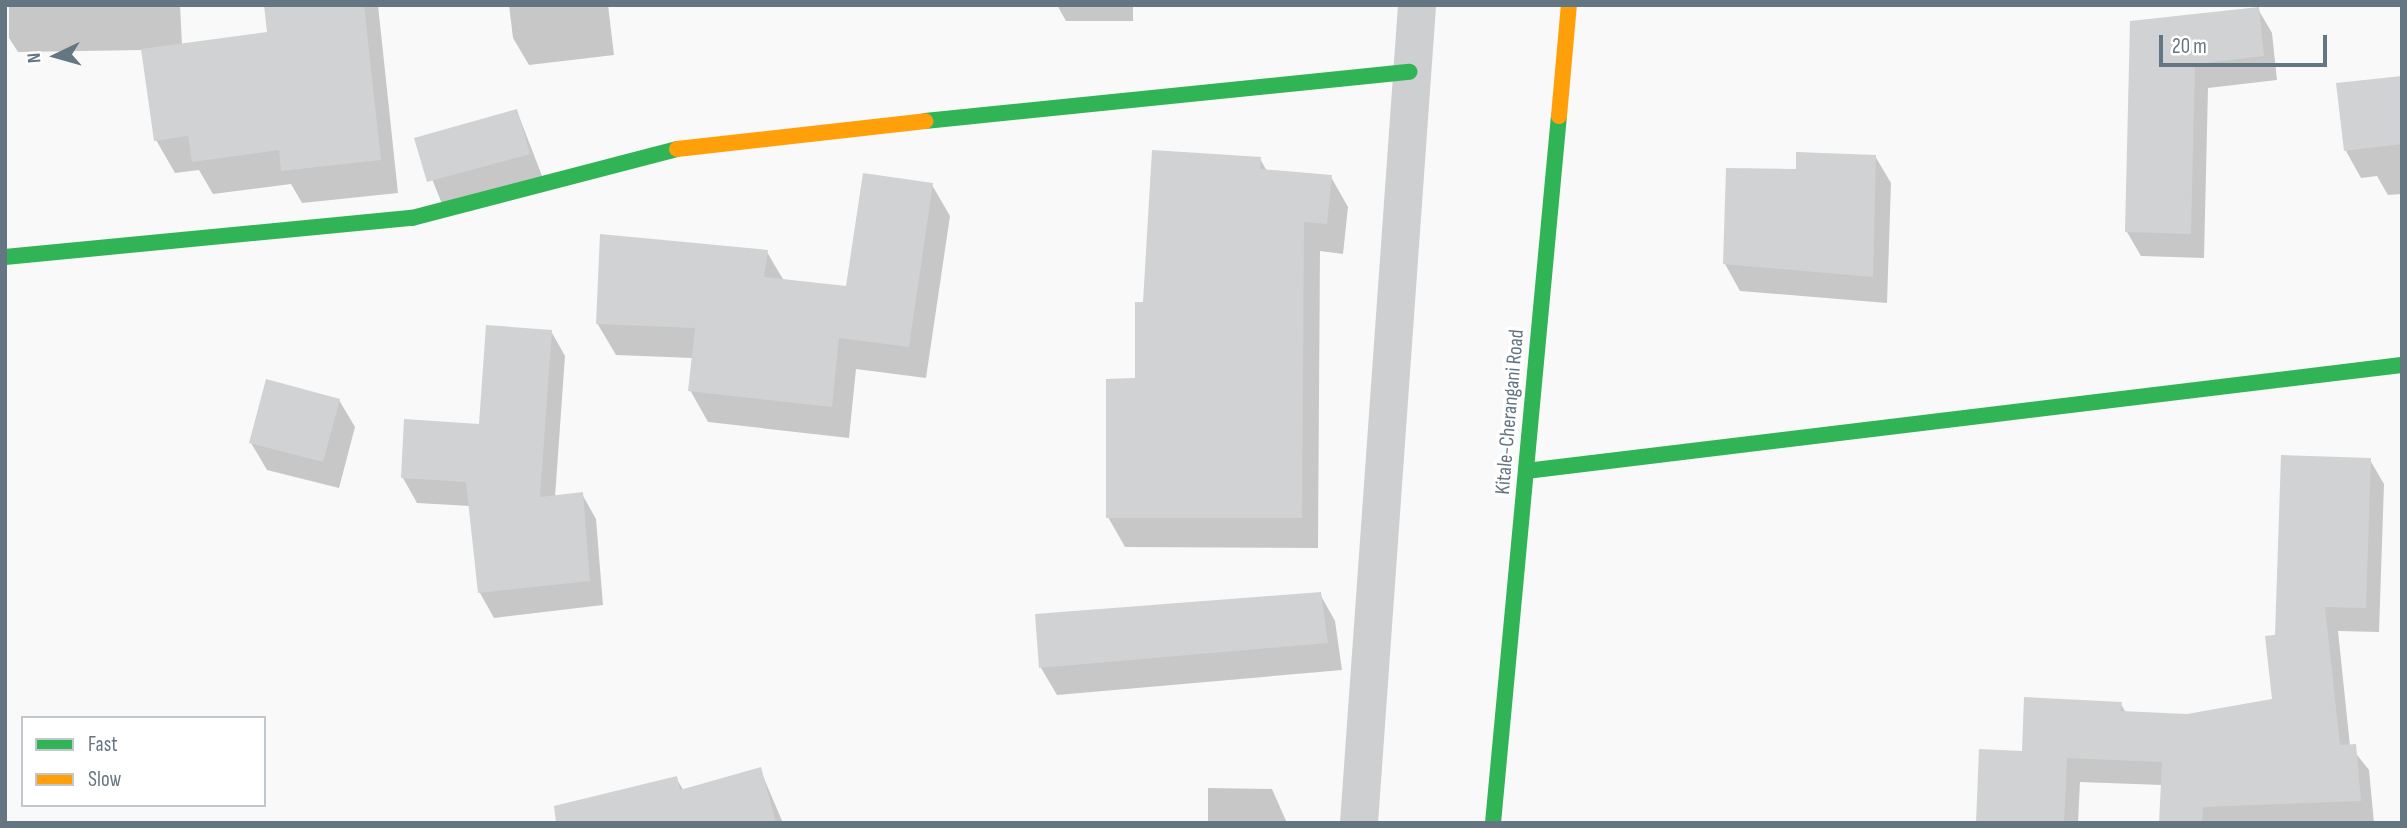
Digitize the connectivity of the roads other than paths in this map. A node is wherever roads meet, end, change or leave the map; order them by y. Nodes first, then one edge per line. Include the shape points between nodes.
1 (1417, 5) edge
2 (1569, 5) edge
3 (1410, 72) junction
4 (5, 257) edge
5 (2402, 365) edge
6 (1526, 471) junction
7 (1359, 823) edge
8 (1493, 823) edge

1 - 3 street
2 - 6 street, Kitale-Cherangani Road
3 - 4 street via 716,142 624,159 412,218
3 - 7 street
5 - 6 street
6 - 8 street, Kitale-Cherangani Road

